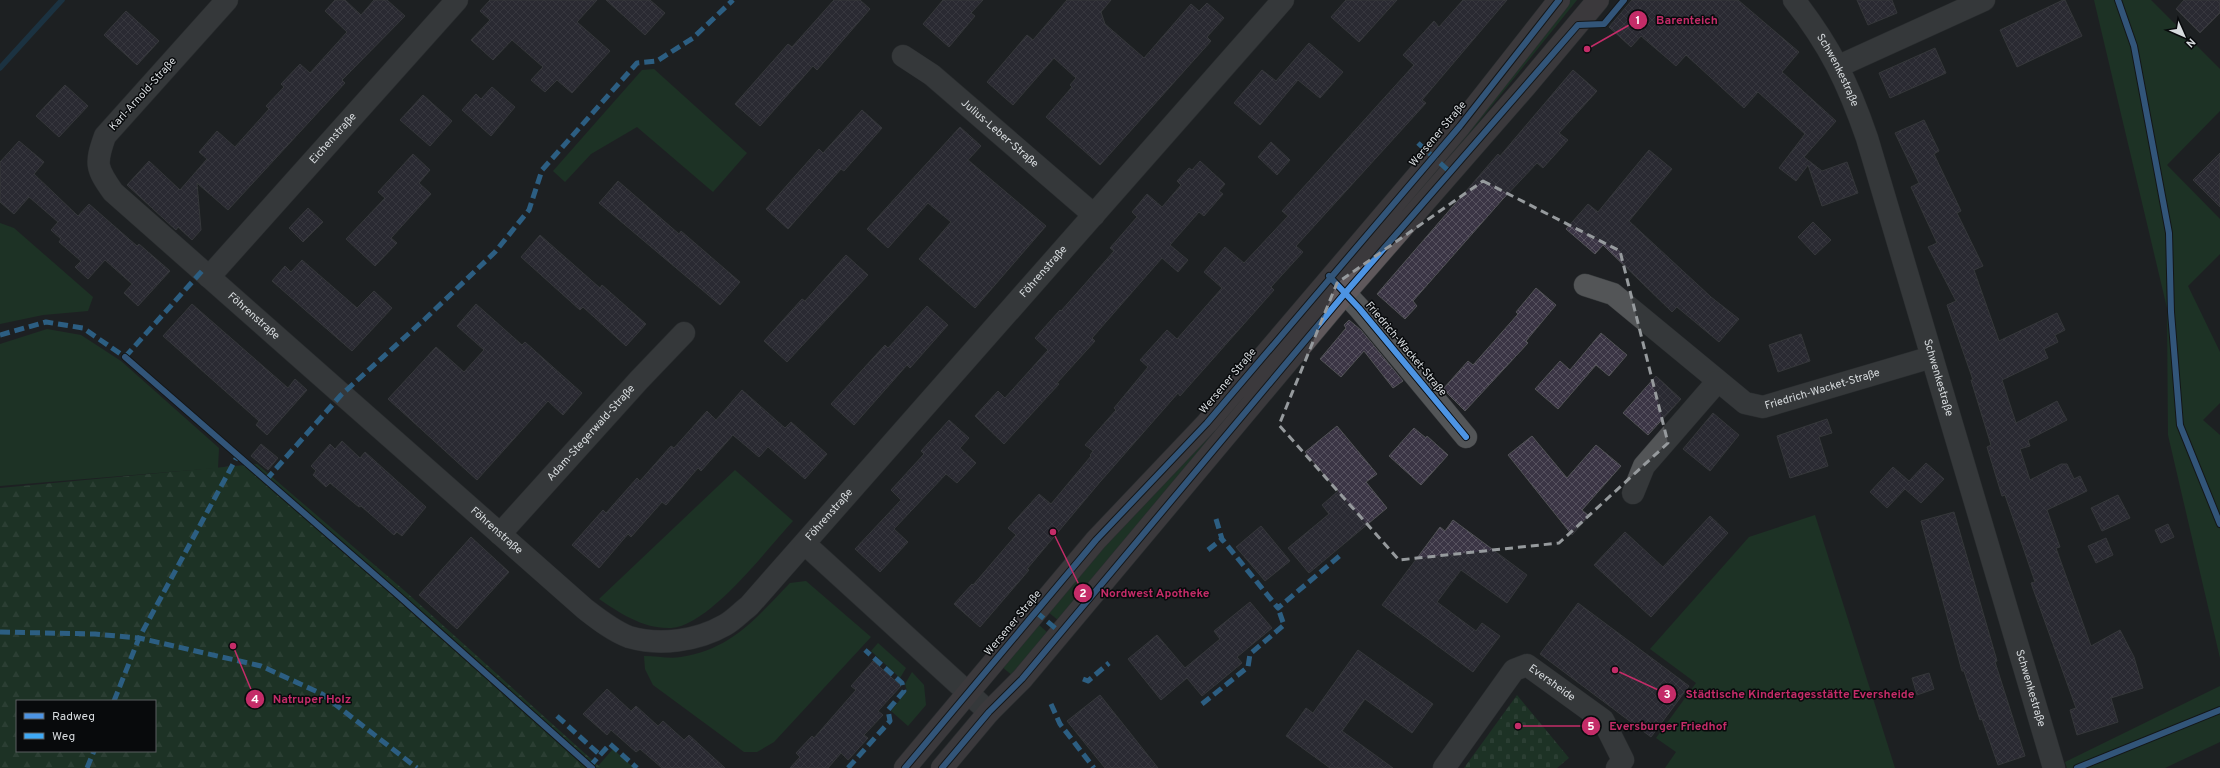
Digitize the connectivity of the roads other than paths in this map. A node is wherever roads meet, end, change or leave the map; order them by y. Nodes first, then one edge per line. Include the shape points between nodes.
1 (227, 0) edge
2 (457, 0) edge
3 (1283, 0) edge
4 (1559, 0) edge
5 (1598, 0) edge
6 (1794, 0) edge
7 (1984, 0) edge
8 (903, 56) dead end
9 (1839, 66) junction
10 (1094, 215) junction
11 (1330, 276) junction
12 (209, 277) junction
13 (1585, 285) dead end
14 (1346, 292) junction
15 (684, 333) dead end
16 (1932, 357) junction
17 (1718, 382) junction
18 (1466, 437) dead end
19 (1633, 493) dead end
20 (500, 534) junction
21 (805, 544) junction
22 (968, 693) junction
23 (989, 712) junction
24 (905, 768) edge
25 (942, 768) edge
26 (1444, 768) edge
27 (1617, 768) edge
28 (2054, 768) edge

1 - 12 street, Karl-Arnold-Straße via 105,136 97,157 101,175 113,192
2 - 12 street, Eichenstraße
3 - 10 street, Föhrenstraße
4 - 11 main road, Wersener Straße via 1460,126
5 - 14 main road
6 - 9 street, Schwenkestraße
7 - 9 street
8 - 10 street, Julius-Leber-Straße via 932,75
9 - 16 street, Schwenkestraße via 1867,138
10 - 21 street, Föhrenstraße
11 - 14 street, Friedrich-Wacket-Straße
11 - 22 main road, Wersener Straße via 1207,423 1096,540
12 - 20 street, Föhrenstraße
13 - 17 street, Friedrich-Wacket-Straße via 1613,294
14 - 18 street, Friedrich-Wacket-Straße
14 - 23 main road via 1032,668
15 - 20 street, Adam-Stegerwald-Straße
16 - 17 street, Friedrich-Wacket-Straße via 1763,407 1745,403
16 - 28 street, Schwenkestraße
17 - 19 street via 1644,466
20 - 21 street, Föhrenstraße via 542,573 604,623 628,636 649,641 672,642 698,636 725,625 749,606
21 - 22 street, Föhrenstraße
22 - 23 street, Föhrenstraße
22 - 24 main road, Wersener Straße
23 - 25 main road
26 - 27 street, Eversheide via 1514,670 1527,664 1603,720 1623,760

